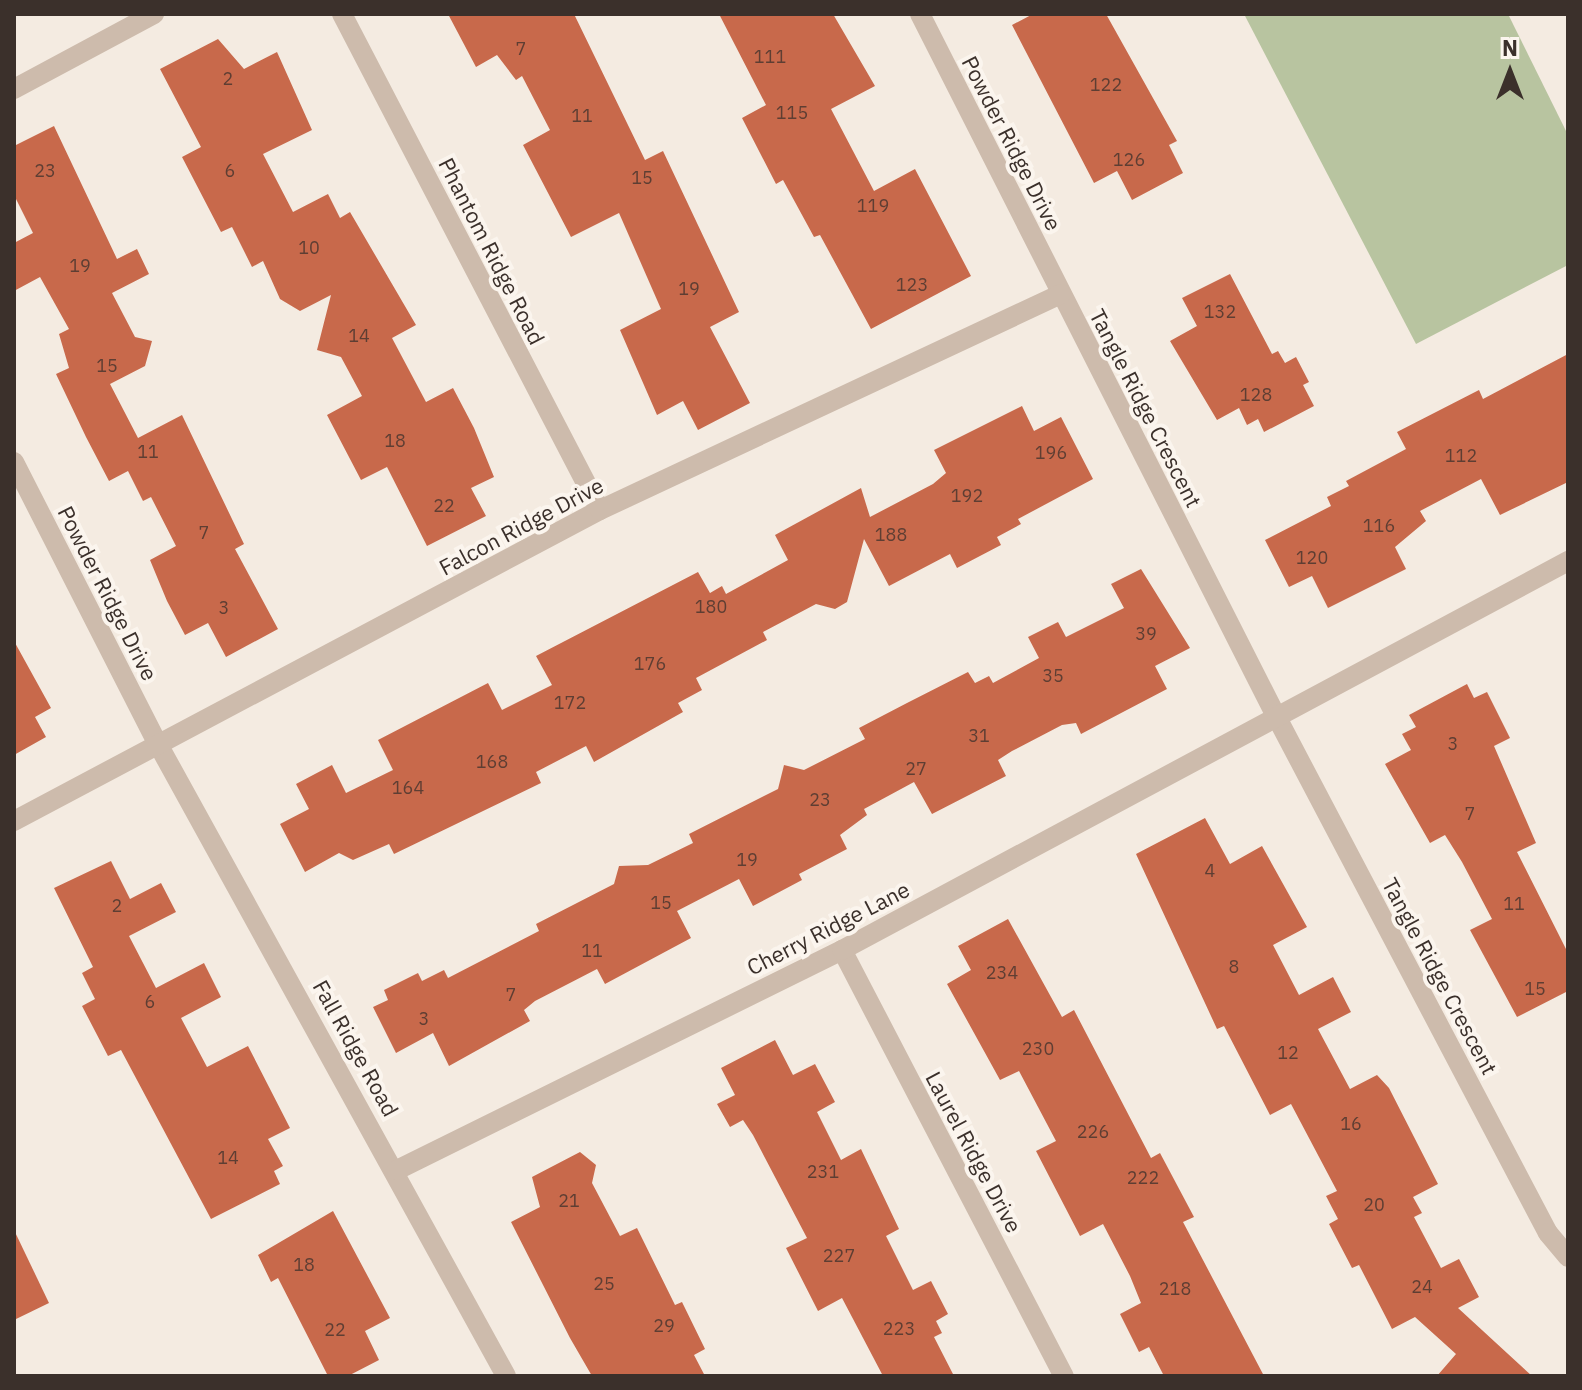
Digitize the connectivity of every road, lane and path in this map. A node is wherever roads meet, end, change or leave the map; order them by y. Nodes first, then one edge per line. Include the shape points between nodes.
1 (154, 14) edge
2 (342, 14) edge
3 (920, 14) edge
4 (14, 89) edge
5 (1061, 294) junction
6 (14, 462) edge
7 (600, 510) junction
8 (1568, 561) edge
9 (1275, 714) junction
10 (159, 746) junction
11 (14, 821) edge
12 (842, 950) junction
13 (397, 1170) junction
14 (1568, 1257) edge
15 (506, 1376) edge
16 (1064, 1376) edge

1 - 4 street
2 - 7 street, Phantom Ridge Road
3 - 5 street, Powder Ridge Drive
5 - 7 street, Falcon Ridge Drive
5 - 9 street, Tangle Ridge Crescent
6 - 10 street, Powder Ridge Drive
7 - 10 street, Falcon Ridge Drive
8 - 9 street
9 - 12 street, Cherry Ridge Lane
9 - 14 street, Tangle Ridge Crescent via 1548,1233
10 - 11 street, Falcon Ridge Drive
10 - 13 street, Fall Ridge Road
12 - 13 street, Cherry Ridge Lane
12 - 16 street, Laurel Ridge Drive
13 - 15 street, Fall Ridge Road

